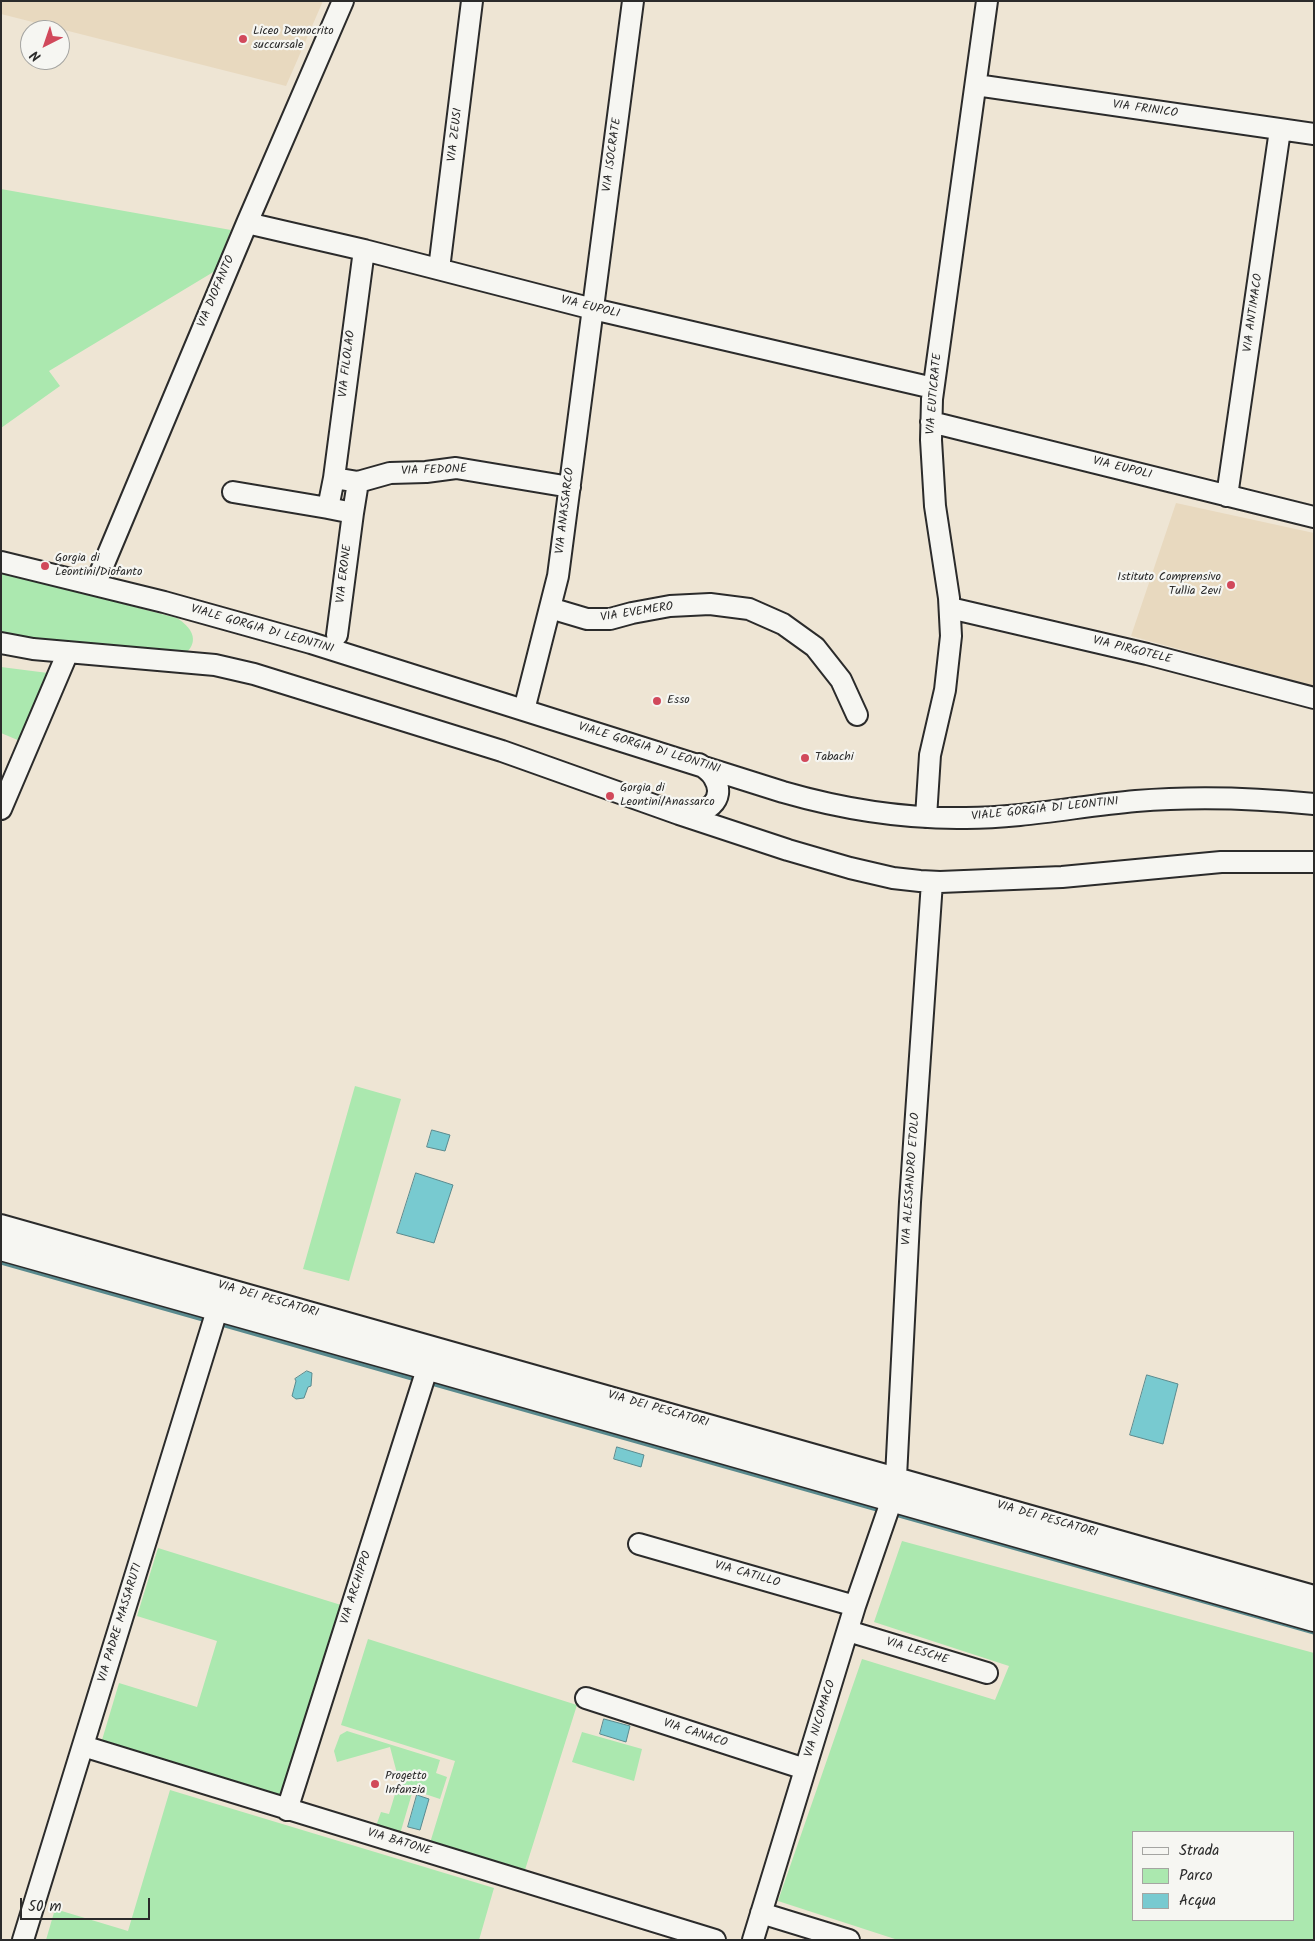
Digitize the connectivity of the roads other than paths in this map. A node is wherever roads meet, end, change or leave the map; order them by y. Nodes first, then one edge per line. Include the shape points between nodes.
1 (343, 1) edge
2 (472, 1) edge
3 (633, 1) edge
4 (987, 1) edge
5 (976, 85) junction
6 (1280, 130) junction
7 (1314, 134) edge
8 (247, 223) junction
9 (364, 250) junction
10 (439, 270) junction
11 (593, 309) junction
12 (934, 388) junction
13 (931, 422) junction
14 (334, 478) junction
15 (358, 482) junction
16 (570, 487) junction
17 (233, 492) dead end
18 (1227, 496) junction
19 (328, 508) junction
20 (353, 513) junction
21 (1314, 517) edge
22 (1, 562) edge
23 (94, 584) junction
24 (550, 608) junction
25 (950, 608) junction
26 (337, 636) dead end
27 (1, 643) edge
28 (68, 652) junction
29 (1314, 698) edge
30 (524, 710) junction
31 (857, 715) dead end
32 (698, 764) junction
33 (759, 784) junction
34 (1314, 804) edge
35 (1, 810) edge
36 (679, 814) junction
37 (926, 817) junction
38 (744, 835) junction
39 (1314, 862) edge
40 (932, 882) junction
41 (1, 1225) edge
42 (1, 1246) edge
43 (215, 1317) junction
44 (424, 1376) junction
45 (890, 1500) junction
46 (640, 1544) dead end
47 (1314, 1596) edge
48 (854, 1606) junction
49 (1314, 1617) edge
50 (848, 1631) junction
51 (987, 1673) dead end
52 (586, 1698) dead end
53 (83, 1746) junction
54 (805, 1769) junction
55 (287, 1810) junction
56 (761, 1913) junction
57 (23, 1940) edge
58 (714, 1940) edge
59 (753, 1940) edge
60 (848, 1940) edge

1 - 8 street, VIA DIOFANTO
2 - 10 street, VIA ZEUSI
3 - 11 street, VIA ISOCRATE
4 - 5 street, VIA EUTICRATE
5 - 6 street, VIA FRINICO
5 - 12 street, VIA EUTICRATE
6 - 7 street, VIA FRINICO
6 - 18 street, VIA ANTIMACO
8 - 9 street, VIA EUPOLI
8 - 23 street, VIA DIOFANTO
9 - 10 street, VIA EUPOLI
9 - 14 street, VIA FILOLAO
10 - 11 street, VIA EUPOLI
11 - 12 street, VIA EUPOLI
11 - 16 street, VIA ANASSARCO
12 - 13 street, VIA EUTICRATE
13 - 18 street, VIA EUPOLI
13 - 25 street, VIA EUTICRATE via 936,517
14 - 15 street
14 - 19 street, VIA FILOLAO
15 - 16 street, VIA FEDONE via 390,473 456,468
15 - 20 street, VIA ERONE
16 - 24 street, VIA ANASSARCO via 558,576
17 - 19 street
18 - 21 street, VIA EUPOLI
19 - 20 street
20 - 26 street, VIA ERONE
22 - 23 street, VIALE GORGIA DI LEONTINI
23 - 30 street, VIALE GORGIA DI LEONTINI via 311,642
24 - 30 street, VIA ANASSARCO
24 - 31 street, VIA EVEMERO via 602,620 670,606 710,604 749,609 783,624 815,647 841,680
25 - 29 street, VIA PIRGOTELE via 1147,654
25 - 37 street, VIA EUTICRATE via 947,678 931,747
27 - 28 street
28 - 35 street
28 - 36 street via 208,665 254,674 502,751
30 - 32 street, VIALE GORGIA DI LEONTINI
32 - 33 street, VIALE GORGIA DI LEONTINI
32 - 36 street via 716,782 716,799 703,812
33 - 37 street, VIALE GORGIA DI LEONTINI via 826,803
33 - 38 street via 737,787 726,799 724,811 727,820
34 - 37 street, VIALE GORGIA DI LEONTINI via 1261,800 1162,800 1071,807 1006,817
36 - 38 street
38 - 40 street via 857,869 893,878
39 - 40 street via 1221,862 1062,877
40 - 45 street, VIA ALESSANDRO ETOLO
41 - 45 street, VIA DEI PESCATORI
42 - 43 street, VIA DEI PESCATORI
43 - 44 street, VIA DEI PESCATORI
43 - 53 street, VIA PADRE MASSARUTI
44 - 45 street, VIA DEI PESCATORI
44 - 55 street, VIA ARCHIPPO
45 - 47 street, VIA DEI PESCATORI
45 - 48 street, VIA NICOMACO
45 - 49 street, VIA DEI PESCATORI
46 - 48 street, VIA CATILLO
48 - 50 street, VIA NICOMACO
50 - 51 street, VIA LESCHE
50 - 54 street, VIA NICOMACO
52 - 54 street, VIA CANACO
53 - 55 street, VIA BATONE
53 - 57 street, VIA PADRE MASSARUTI
54 - 56 street, VIA NICOMACO
55 - 58 street, VIA BATONE
56 - 59 street, VIA NICOMACO
56 - 60 street

